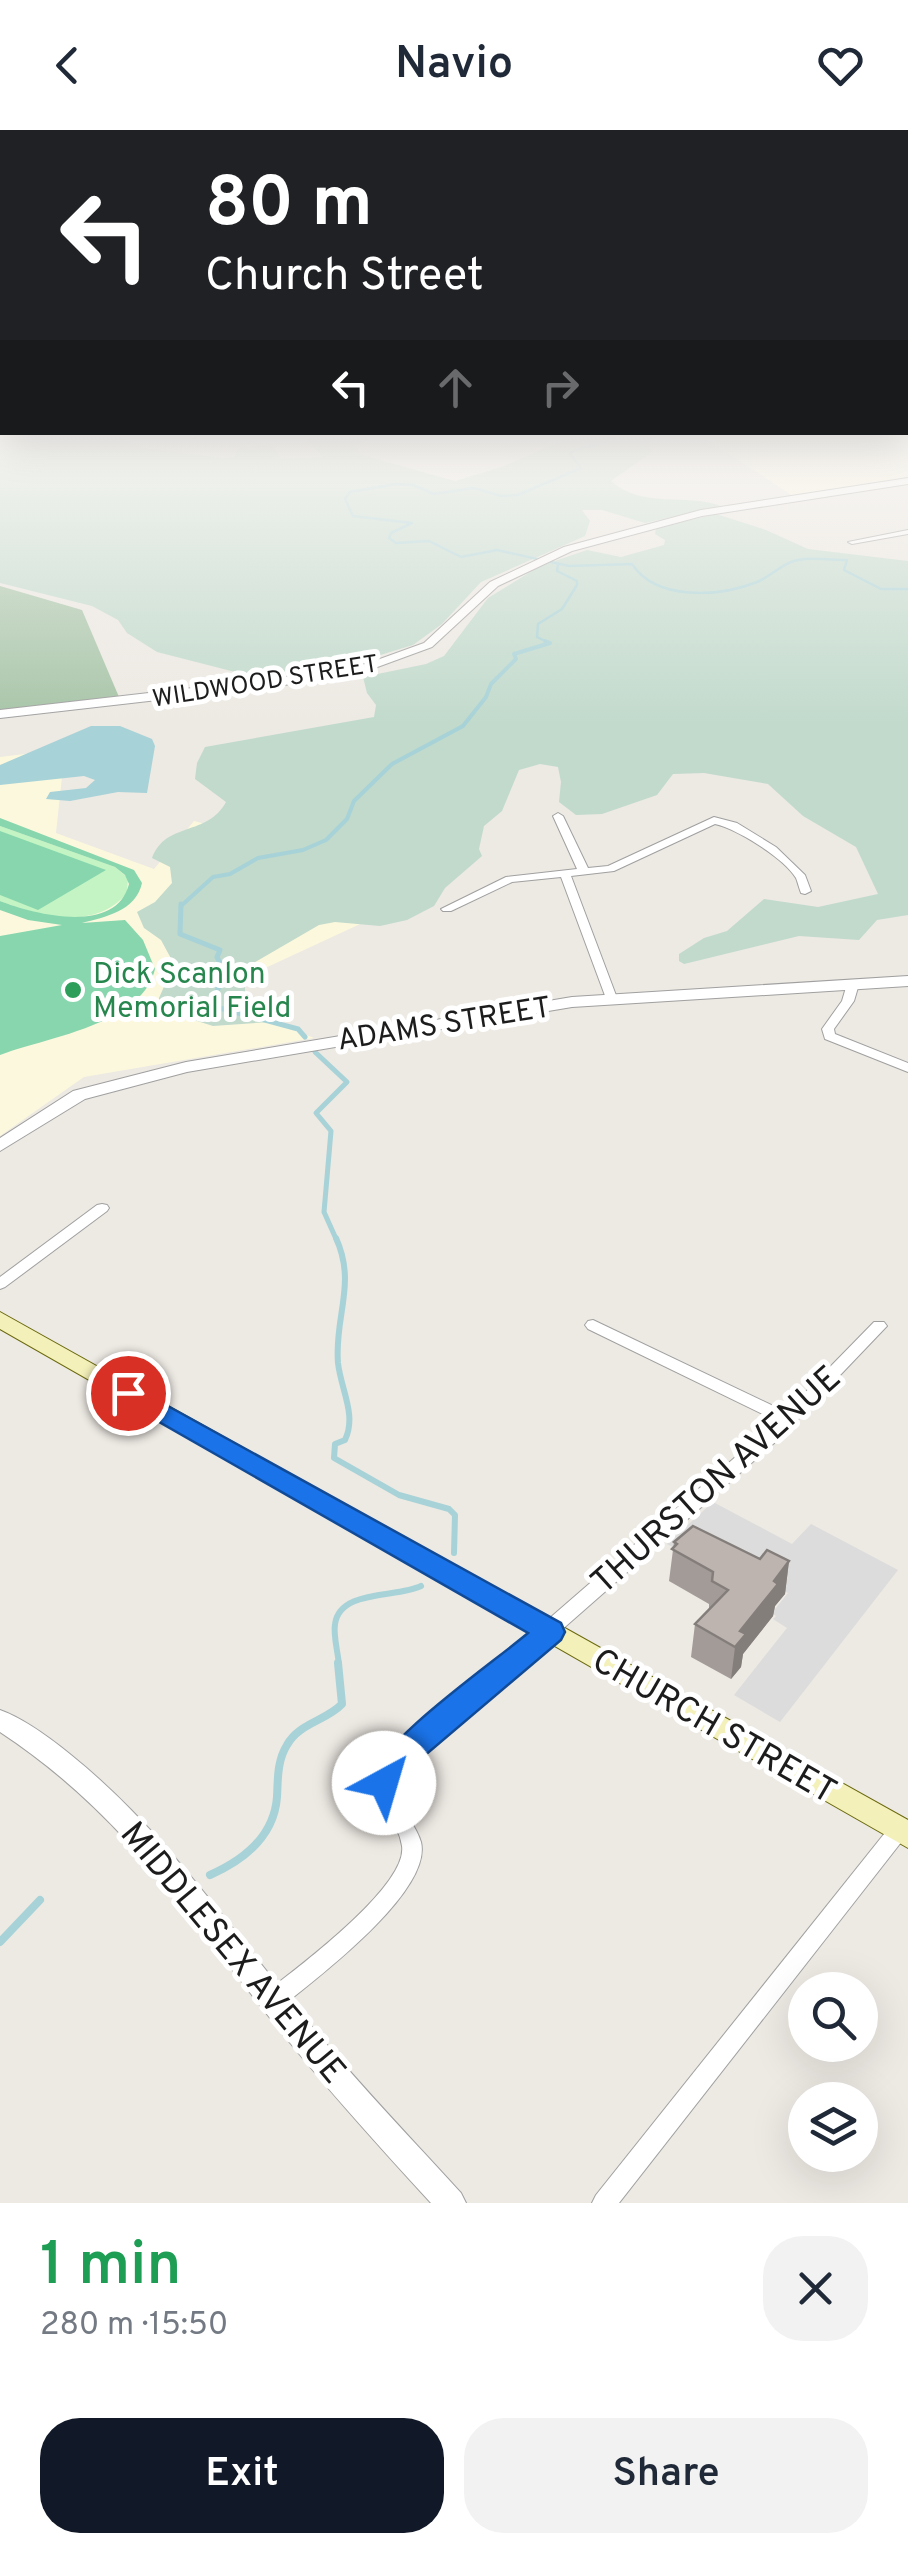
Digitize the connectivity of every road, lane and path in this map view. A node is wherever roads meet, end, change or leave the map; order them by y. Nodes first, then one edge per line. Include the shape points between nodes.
1 (636, 532) edge
2 (908, 532) edge
3 (852, 542) dead end
4 (0, 714) edge
5 (558, 816) dead end
6 (584, 872) junction
7 (565, 874) junction
8 (804, 891) dead end
9 (447, 909) dead end
10 (908, 981) edge
11 (853, 984) junction
12 (611, 998) junction
13 (908, 1068) edge
14 (0, 1146) edge
15 (102, 1208) dead end
16 (0, 1284) edge
17 (0, 1319) edge
18 (592, 1324) dead end
19 (879, 1326) dead end
20 (788, 1420) junction
21 (550, 1632) junction
22 (0, 1720) edge
23 (904, 1832) edge
24 (273, 2000) junction
25 (450, 2203) edge
26 (604, 2203) edge

1 - 4 street, WILDWOOD STREET via 537,561 487,589 428,645 378,664
2 - 3 street
5 - 6 street
6 - 7 street
6 - 8 street via 614,868 720,820 785,860
7 - 9 street via 510,879
7 - 12 street
10 - 11 street, ADAMS STREET
11 - 12 street, ADAMS STREET
11 - 13 street via 829,1036
12 - 14 street, ADAMS STREET via 147,1075 66,1102
15 - 16 street
17 - 21 main road, CHURCH STREET
18 - 20 street
19 - 20 street, THURSTON AVENUE
20 - 21 street, THURSTON AVENUE
21 - 23 main road, CHURCH STREET
21 - 24 street, THURSTON AVENUE via 393,1766 384,1790 411,1841 408,1871 368,1917
22 - 24 street, MIDDLESEX AVENUE via 84,1778 131,1824
23 - 26 street
24 - 25 street, MIDDLESEX AVENUE

